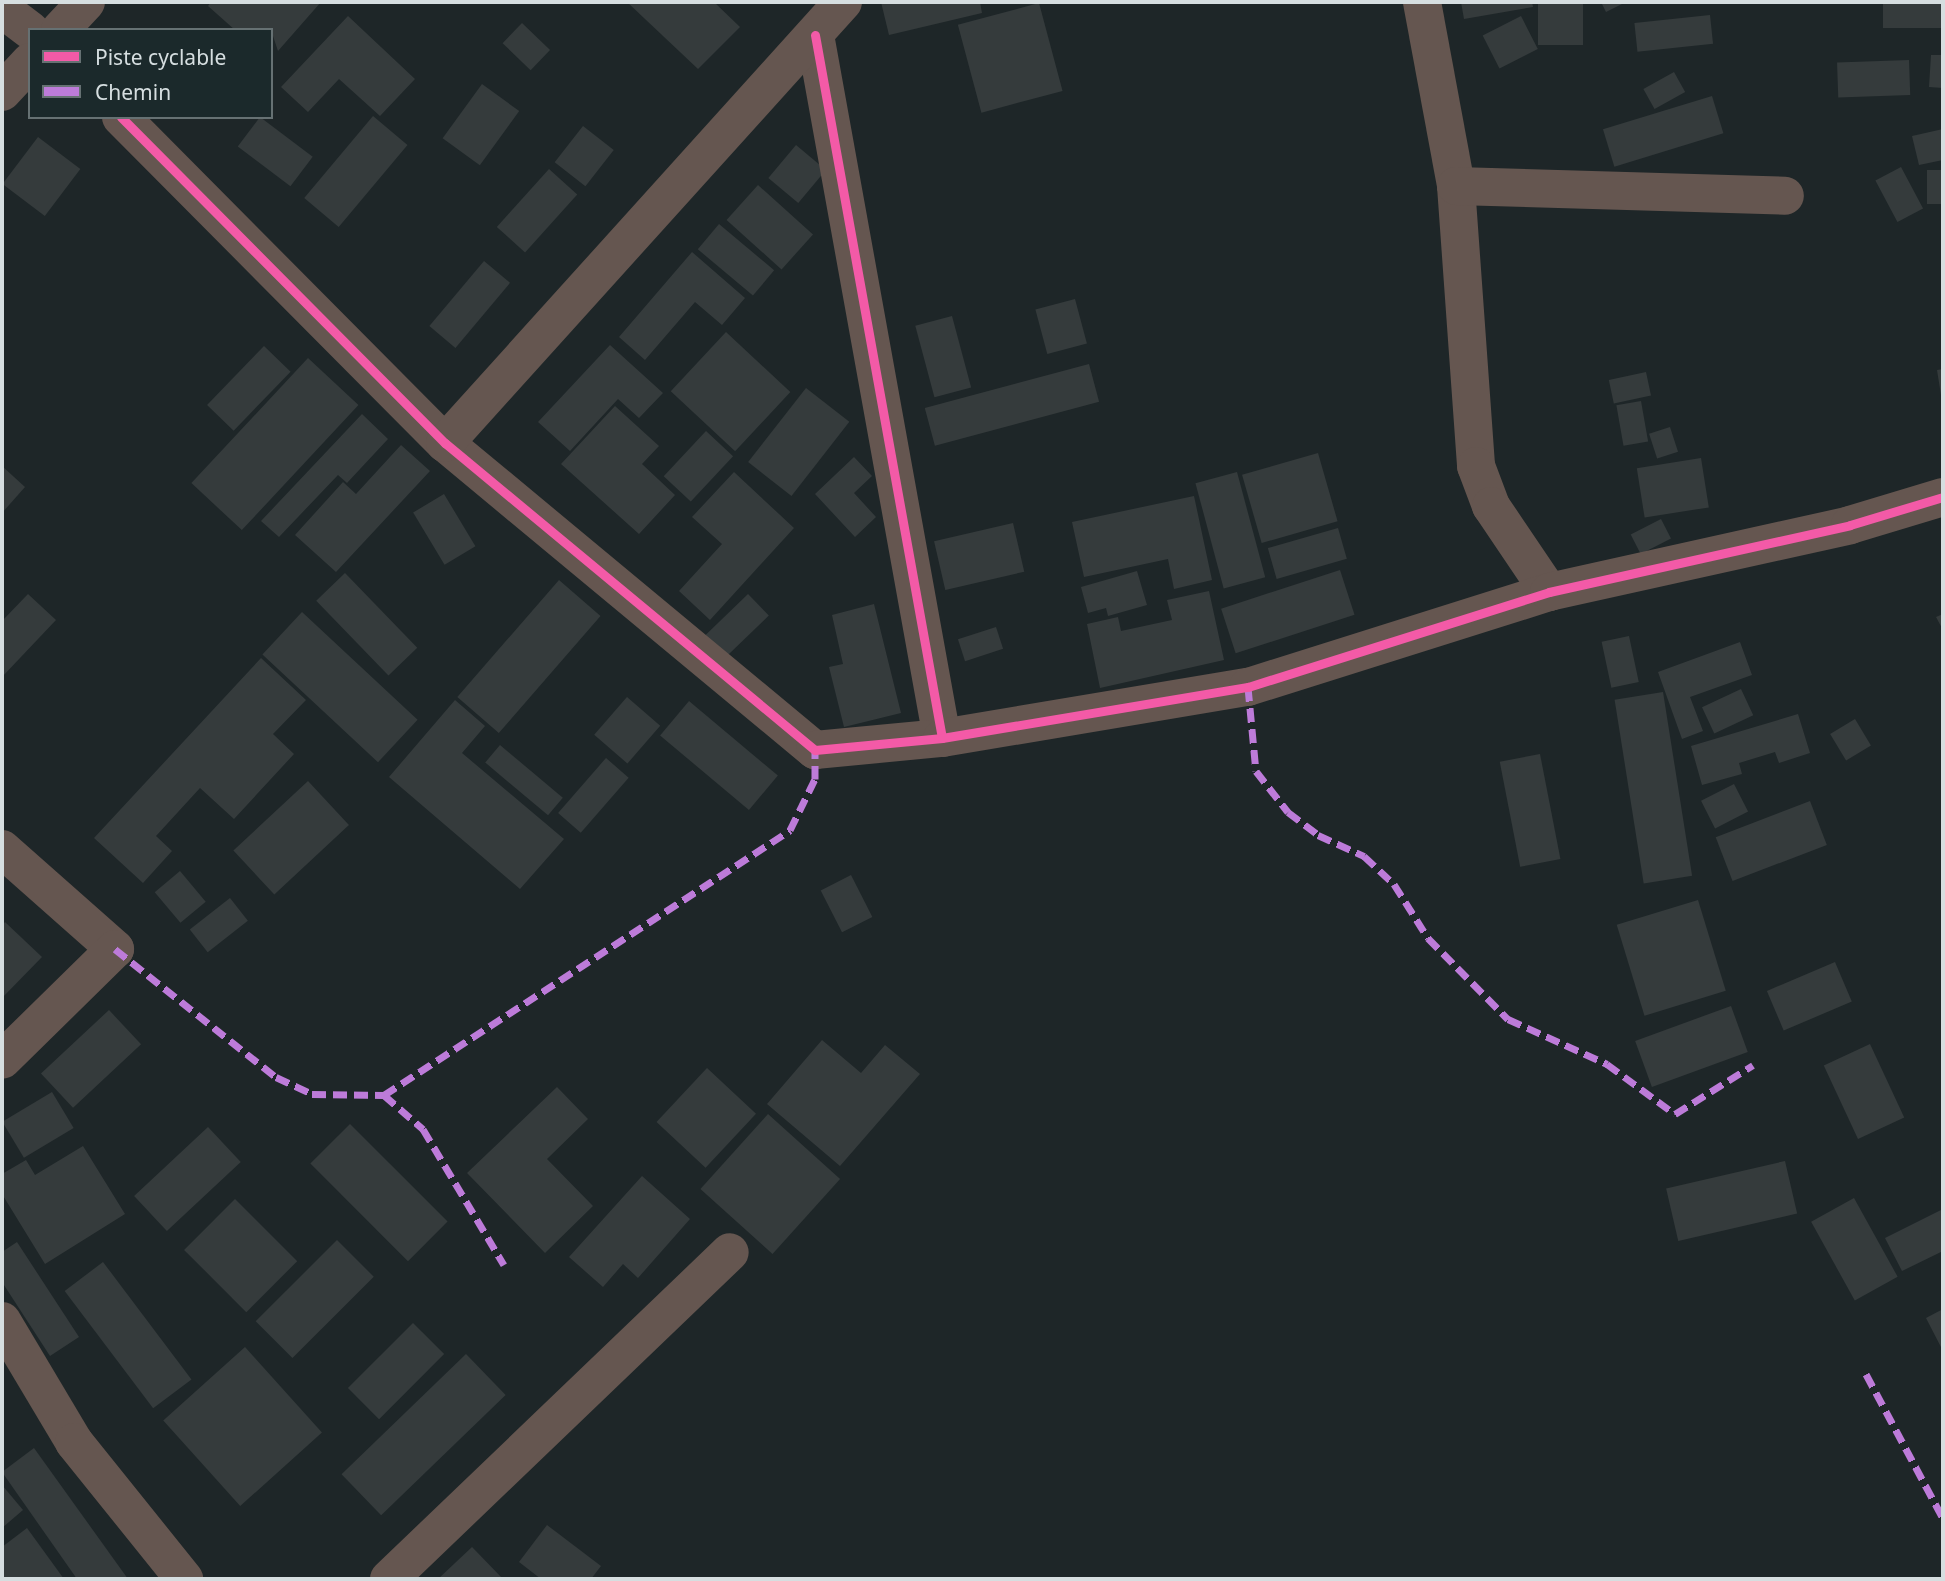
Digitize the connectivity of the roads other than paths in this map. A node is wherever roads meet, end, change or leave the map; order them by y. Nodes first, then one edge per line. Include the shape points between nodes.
1 (86, 2) edge
2 (843, 2) edge
3 (1422, 2) edge
4 (2, 9) edge
5 (28, 28) edge
6 (62, 28) edge
7 (815, 35) junction
8 (28, 64) edge
9 (2, 92) edge
10 (123, 119) edge
11 (1456, 186) junction
12 (1785, 196) dead end
13 (445, 443) junction
14 (1943, 497) edge
15 (1549, 592) junction
16 (942, 738) junction
17 (2, 849) edge
18 (2, 1060) edge
19 (730, 1252) dead end
20 (2, 1321) edge
21 (184, 1579) edge
22 (389, 1579) edge

1 - 6 street
2 - 7 street
3 - 11 street
4 - 5 street
7 - 13 street
7 - 16 street
8 - 9 street
10 - 13 street
11 - 12 street
11 - 15 street via 1476,466 1491,506
13 - 16 street via 814,750
14 - 15 street via 1850,525
15 - 16 street via 1248,687
17 - 18 street via 115,949
19 - 22 street
20 - 21 street via 74,1442

